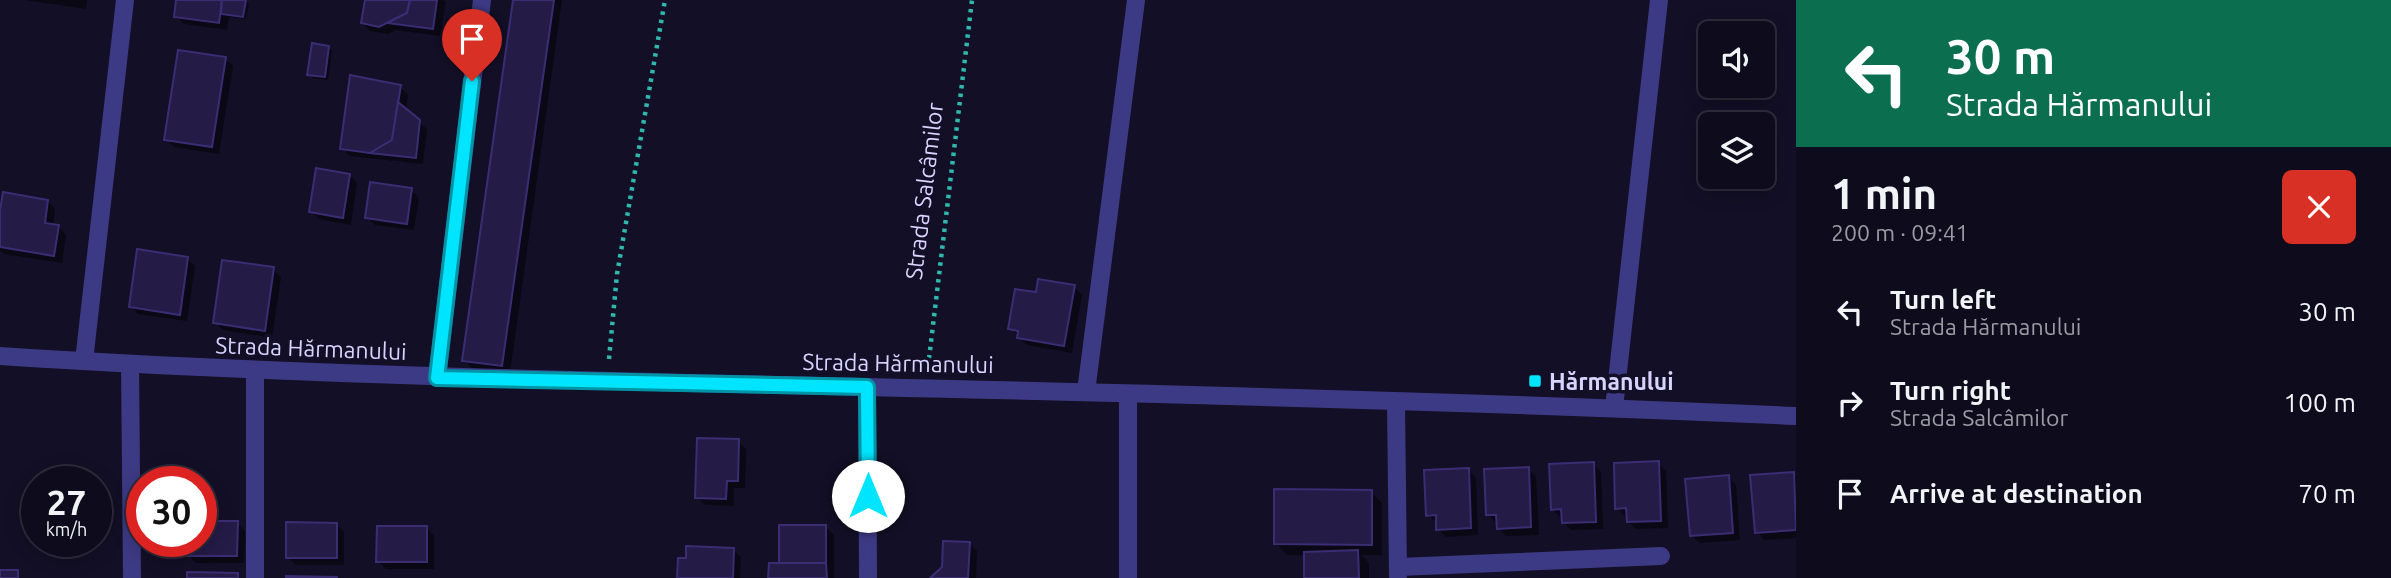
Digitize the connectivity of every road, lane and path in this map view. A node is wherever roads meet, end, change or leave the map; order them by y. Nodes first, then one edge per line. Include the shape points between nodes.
1 (125, 0) edge
2 (482, 0) edge
3 (665, 0) edge
4 (972, 0) edge
5 (1136, 0) edge
6 (1659, 0) edge
7 (0, 356) edge
8 (84, 361) junction
9 (130, 364) junction
10 (255, 371) junction
11 (437, 378) junction
12 (607, 381) junction
13 (867, 387) junction
14 (925, 388) junction
15 (1086, 392) junction
16 (1128, 395) junction
17 (1396, 401) junction
18 (1614, 408) junction
19 (1796, 416) edge
20 (1661, 556) dead end
21 (1398, 572) edge
22 (132, 578) edge
23 (255, 578) edge
24 (868, 578) edge
25 (1128, 578) edge

1 - 8 street
2 - 11 street
3 - 12 path via 617,274
4 - 14 path, Strada Salcâmilor
5 - 15 street
6 - 18 street
7 - 8 street, Strada Hărmanului
8 - 9 street, Strada Hărmanului
9 - 10 street, Strada Hărmanului
9 - 22 street
10 - 11 street, Strada Hărmanului
10 - 23 street
11 - 12 street, Strada Hărmanului
12 - 13 street, Strada Hărmanului
13 - 14 street, Strada Hărmanului
13 - 24 street
14 - 15 street, Strada Hărmanului
15 - 16 street, Strada Hărmanului
16 - 17 street, Strada Hărmanului
16 - 25 street
17 - 18 street, Strada Hărmanului
17 - 21 street
18 - 19 street, Strada Hărmanului
20 - 21 street

